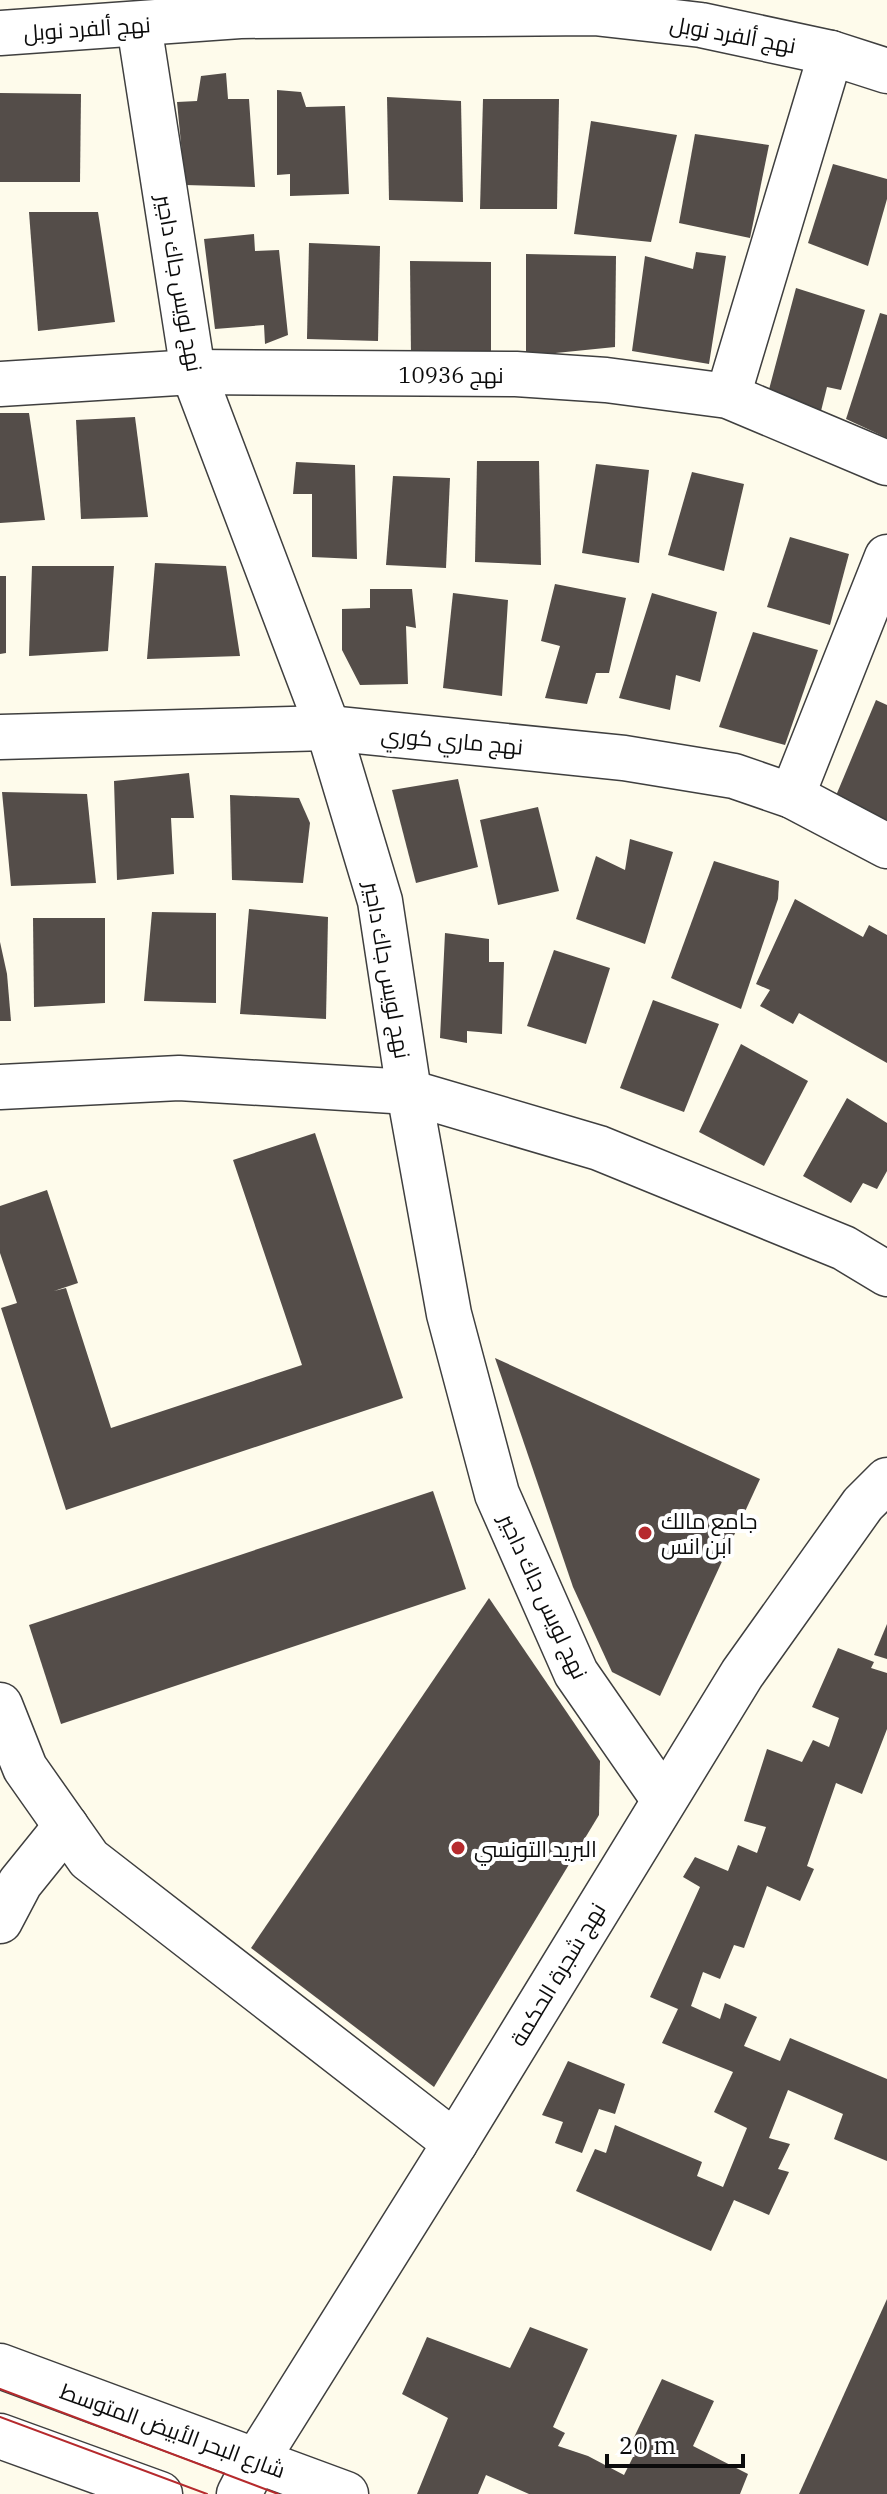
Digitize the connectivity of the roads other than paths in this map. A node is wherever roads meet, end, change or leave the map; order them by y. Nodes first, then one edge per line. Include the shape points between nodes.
1 (139, 25) junction
2 (0, 33) edge
3 (831, 53) junction
4 (887, 71) edge
5 (193, 372) junction
6 (0, 384) edge
7 (728, 396) junction
8 (887, 463) edge
9 (887, 557) edge
10 (328, 728) junction
11 (0, 737) edge
12 (792, 796) junction
13 (887, 846) edge
14 (0, 1087) edge
15 (409, 1092) junction
16 (887, 1274) edge
17 (887, 1480) edge
18 (0, 1705) edge
19 (664, 1800) junction
20 (66, 1826) junction
21 (0, 1921) edge
22 (455, 2143) junction
23 (0, 2366) edge
24 (0, 2436) edge
25 (247, 2479) edge
26 (160, 2494) edge
27 (346, 2494) edge

1 - 2 street, نهج ألفرد نوبل
1 - 3 street, نهج ألفرد نوبل via 240,16 594,13 701,25
1 - 5 street, نهج لويس جاك داجير
3 - 4 street, نهج ألفرد نوبل
3 - 7 street
5 - 6 street, نهج 10936
5 - 7 street, نهج 10936 via 516,374
5 - 10 street, نهج لويس جاك داجير
7 - 8 street, نهج 10936
9 - 12 street
10 - 11 street, نهج ماري كوري
10 - 12 street, نهج ماري كوري via 624,758 734,776
10 - 15 street, نهج لويس جاك داجير via 380,901
12 - 13 street, نهج ماري كوري
14 - 15 street via 179,1078
15 - 16 street via 599,1148 844,1248
15 - 19 street, نهج لويس جاك داجير via 449,1314 497,1494 576,1673
17 - 19 street, نهج شجرة الحكمة via 863,1504 742,1674
18 - 20 street via 25,1768
19 - 22 street, نهج شجرة الحكمة
20 - 21 street via 20,1883
20 - 22 street via 89,1859
22 - 25 street, نهج شجرة الحكمة
23 - 25 street, شارع البحر الأبيض المتوسط
24 - 26 street
25 - 27 street, شارع البحر الأبيض المتوسط

